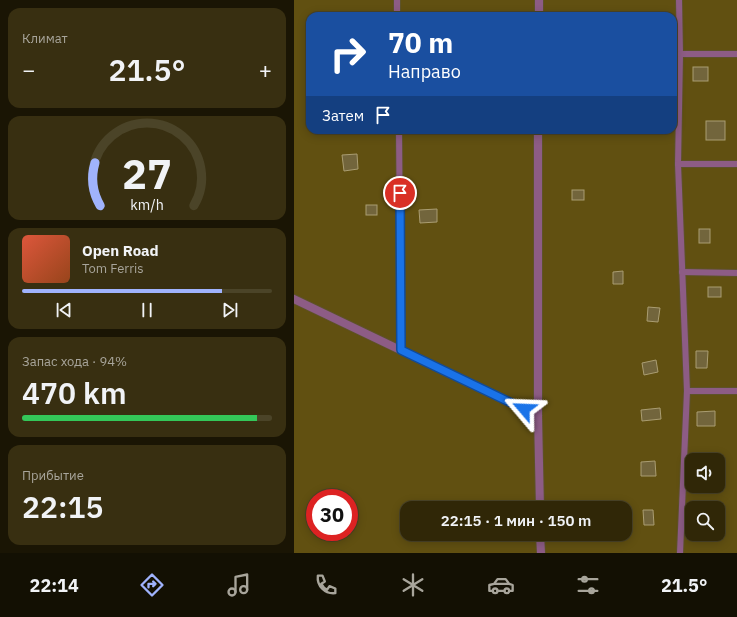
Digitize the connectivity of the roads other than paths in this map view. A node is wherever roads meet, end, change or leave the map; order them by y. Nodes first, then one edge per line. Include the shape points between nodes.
1 (397, 0) edge
2 (539, 0) edge
3 (679, 0) edge
4 (397, 12) edge
5 (539, 12) edge
6 (680, 54) junction
7 (737, 54) edge
8 (399, 134) edge
9 (538, 134) edge
10 (678, 164) junction
11 (737, 164) edge
12 (682, 272) junction
13 (737, 273) edge
14 (294, 299) edge
15 (401, 350) junction
16 (687, 391) junction
17 (737, 391) edge
18 (538, 416) junction
19 (540, 501) edge
20 (540, 541) edge
21 (541, 553) edge
22 (680, 553) edge

1 - 4 lane
2 - 5 street
3 - 6 lane
6 - 7 lane
6 - 10 lane
8 - 15 lane
9 - 18 street
10 - 11 lane
10 - 12 lane
12 - 13 lane
12 - 16 lane
14 - 15 street
15 - 18 street
16 - 17 lane
16 - 22 lane
18 - 19 street
20 - 21 street

